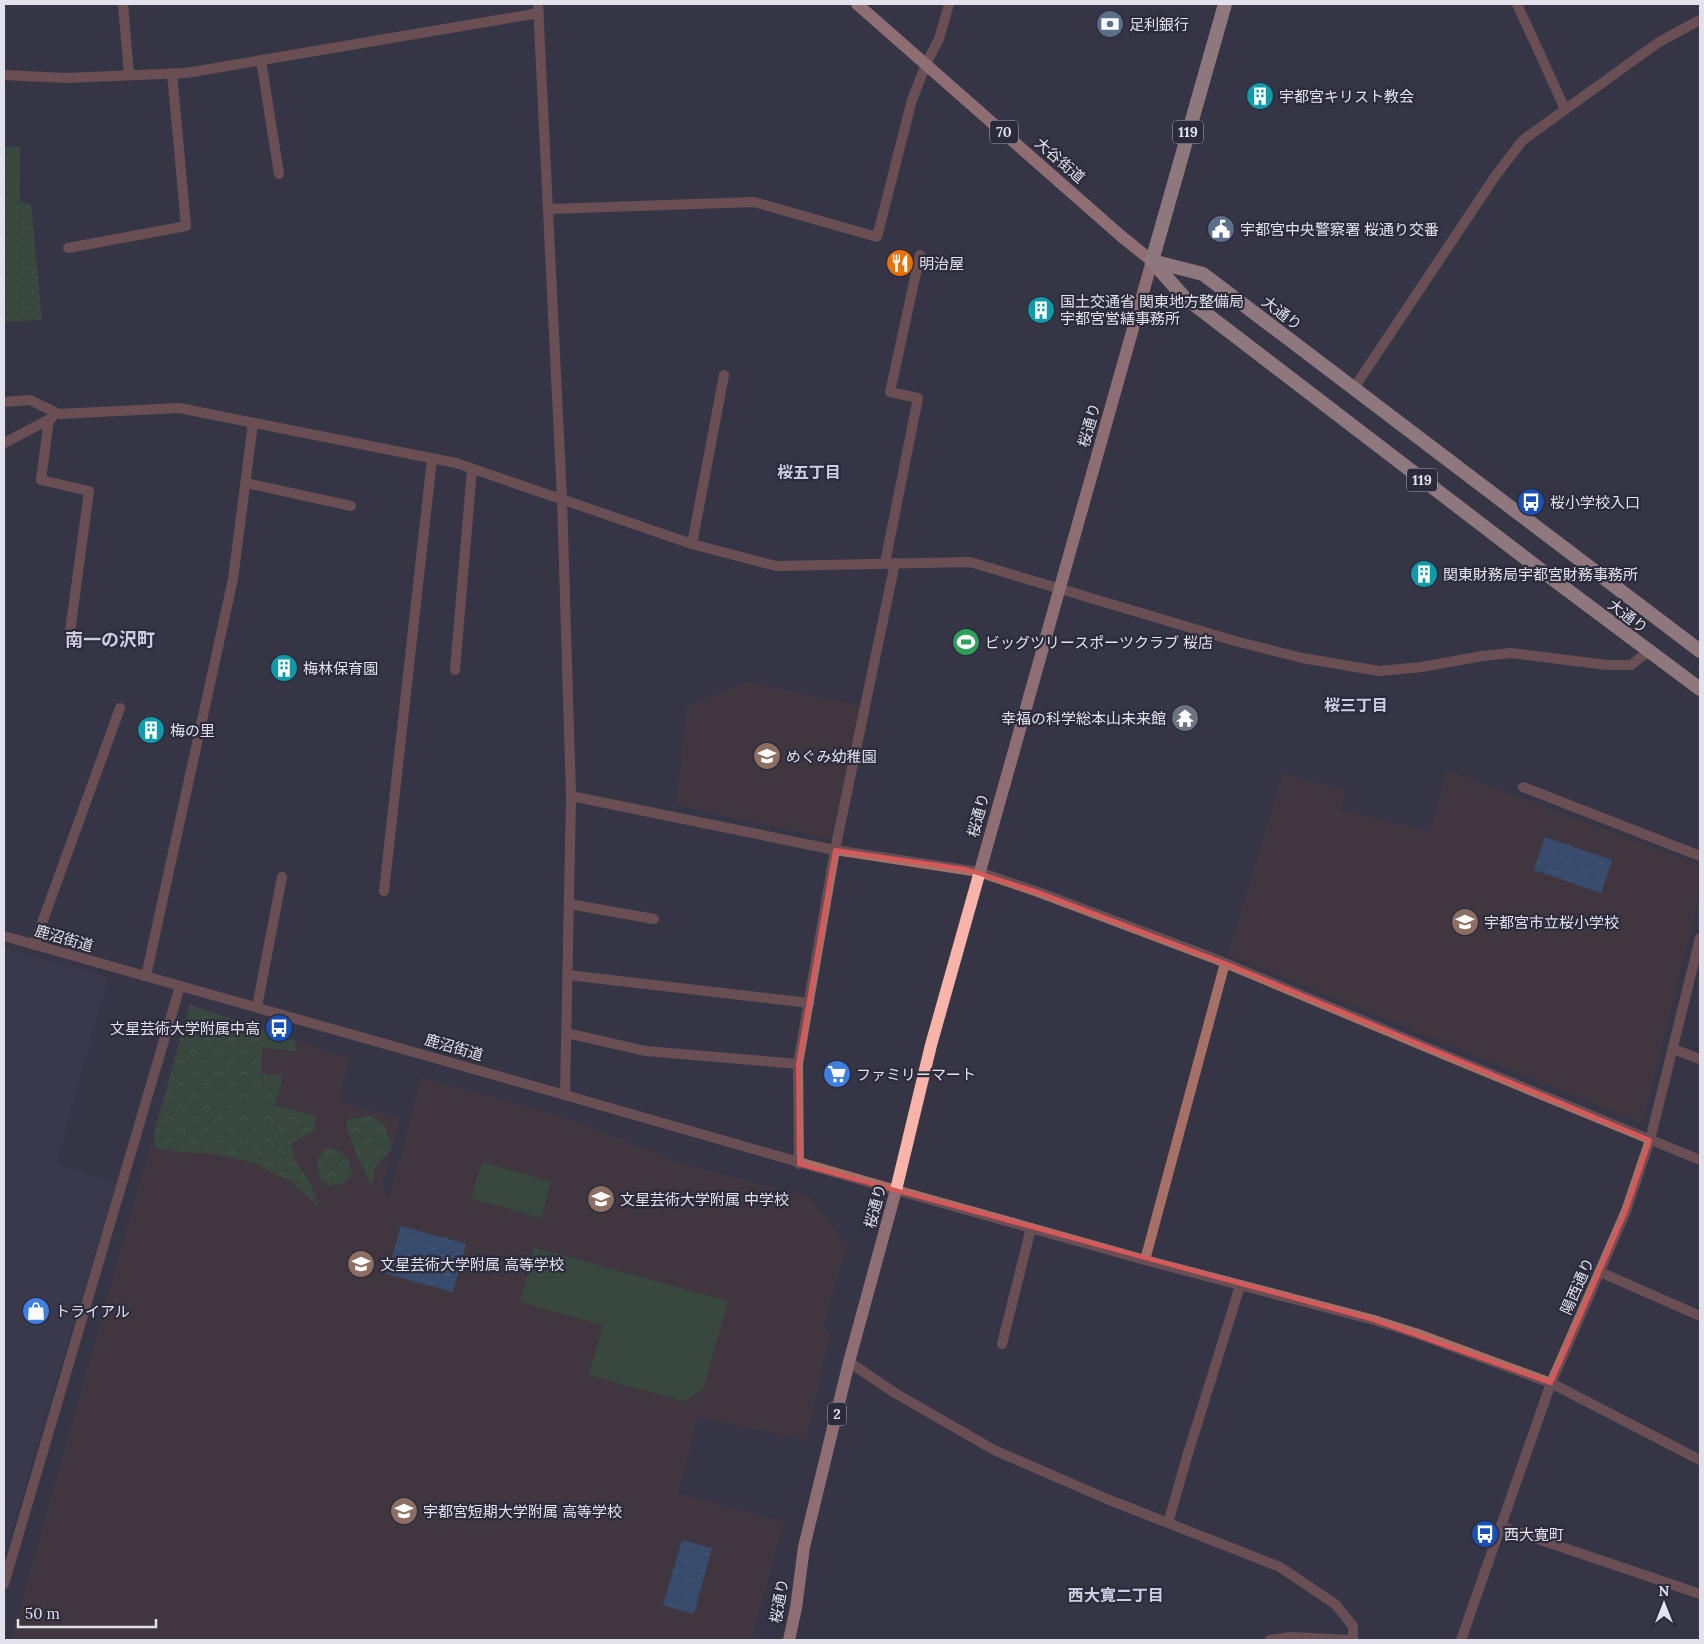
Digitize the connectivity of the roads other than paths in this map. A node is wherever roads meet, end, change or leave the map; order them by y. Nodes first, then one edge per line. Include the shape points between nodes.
1 (123, 4) edge
2 (856, 4) edge
3 (950, 4) edge
4 (1225, 4) edge
5 (1517, 4) edge
6 (538, 8) edge
7 (1700, 20) edge
8 (261, 60) junction
9 (926, 64) junction
10 (172, 73) junction
11 (4, 75) edge
12 (129, 75) junction
13 (1565, 109) junction
14 (279, 174) dead end
15 (549, 209) junction
16 (68, 248) dead end
17 (920, 255) dead end
18 (1152, 261) junction
19 (724, 375) dead end
20 (1354, 388) junction
21 (4, 402) edge
22 (59, 414) junction
23 (48, 420) junction
24 (253, 423) junction
25 (4, 443) edge
26 (432, 459) junction
27 (472, 469) junction
28 (246, 482) junction
29 (562, 499) junction
30 (351, 506) dead end
31 (692, 544) junction
32 (890, 563) junction
33 (1060, 588) junction
34 (69, 639) dead end
35 (1700, 651) edge
36 (1649, 652) junction
37 (455, 670) dead end
38 (1700, 690) edge
39 (120, 708) dead end
40 (1523, 787) dead end
41 (572, 796) junction
42 (835, 850) junction
43 (1700, 856) edge
44 (980, 872) junction
45 (282, 877) dead end
46 (384, 891) dead end
47 (569, 904) junction
48 (654, 918) dead end
49 (4, 936) edge
50 (1700, 938) edge
51 (34, 945) junction
52 (1225, 963) junction
53 (568, 975) junction
54 (146, 976) junction
55 (180, 986) junction
56 (809, 1003) junction
57 (257, 1007) junction
58 (566, 1033) junction
59 (1673, 1049) junction
60 (1700, 1058) edge
61 (798, 1064) junction
62 (565, 1094) junction
63 (1650, 1140) junction
64 (1700, 1160) edge
65 (799, 1164) junction
66 (896, 1190) junction
67 (1031, 1228) junction
68 (1145, 1260) junction
69 (1600, 1272) junction
70 (1240, 1286) junction
71 (1700, 1316) edge
72 (1002, 1344) dead end
73 (849, 1362) junction
74 (1551, 1383) junction
75 (1700, 1460) edge
76 (1168, 1523) junction
77 (1500, 1526) junction
78 (4, 1584) edge
79 (1700, 1594) edge
80 (789, 1640) edge
81 (1270, 1640) edge
82 (1351, 1640) edge
83 (1461, 1640) edge

1 - 12 street
2 - 9 main road, 大谷街道 / 70
3 - 9 street via 939,39
4 - 18 highway, 桜通り / 119
5 - 13 street
6 - 8 street
6 - 15 street
7 - 13 street via 1659,42
8 - 10 street
8 - 14 street
9 - 15 street via 912,100 877,237 754,202
9 - 18 main road, 大谷街道 / 70
10 - 12 street
10 - 16 street via 186,226
11 - 12 street via 65,78
13 - 20 street via 1522,140
15 - 29 street
17 - 32 street via 890,392 918,398
18 - 20 highway, 大通り / 119 via 1203,274
18 - 33 main road, 桜通り / 2
18 - 36 highway, 大通り / 119 via 1183,296
19 - 31 street
20 - 35 highway, 大通り / 119
21 - 22 street via 30,400
22 - 23 street
22 - 24 street via 179,408
23 - 25 street
23 - 34 street via 41,480 89,491
24 - 26 street
24 - 28 street
26 - 27 street
26 - 46 street
27 - 29 street
27 - 37 street
28 - 30 street
28 - 54 street via 234,579
29 - 31 street
29 - 41 street
31 - 32 street via 776,566
32 - 33 street via 970,562
32 - 42 street
33 - 36 street via 1235,641 1302,658 1379,671 1511,653 1631,665
33 - 44 main road, 桜通り / 2
36 - 38 highway, 大通り / 119
39 - 51 street
40 - 43 street
41 - 42 street
41 - 47 street
42 - 44 street
42 - 56 street
44 - 52 street
44 - 66 main road, 桜通り / 2 via 931,1045
45 - 57 street
47 - 48 street
47 - 53 street
49 - 51 street, 鹿沼街道
50 - 59 street, 陽西通り
51 - 54 street, 鹿沼街道
52 - 63 street
52 - 68 street
53 - 56 street
53 - 58 street
54 - 55 street, 鹿沼街道
55 - 57 street, 鹿沼街道
55 - 78 street
56 - 61 street
57 - 62 street, 鹿沼街道
58 - 61 street via 646,1051
58 - 62 street
59 - 60 street
59 - 63 street, 陽西通り
61 - 65 street
62 - 65 street, 鹿沼街道
63 - 64 street
63 - 69 street, 陽西通り via 1626,1211
65 - 66 street, 鹿沼街道
66 - 67 street, 鹿沼街道
66 - 73 main road, 桜通り / 2
67 - 68 street, 鹿沼街道
67 - 72 street
68 - 70 street, 鹿沼街道
69 - 71 street
69 - 74 street, 陽西通り
70 - 74 street, 鹿沼街道 via 1374,1320
70 - 76 street
73 - 76 street via 895,1393 994,1450
73 - 80 main road, 桜通り / 2 via 804,1547
74 - 75 street, 鹿沼街道
74 - 77 street, 陽西通り
76 - 82 street via 1280,1567 1335,1604 1352,1626
77 - 79 street
77 - 83 street, 陽西通り
81 - 82 street via 1290,1637

